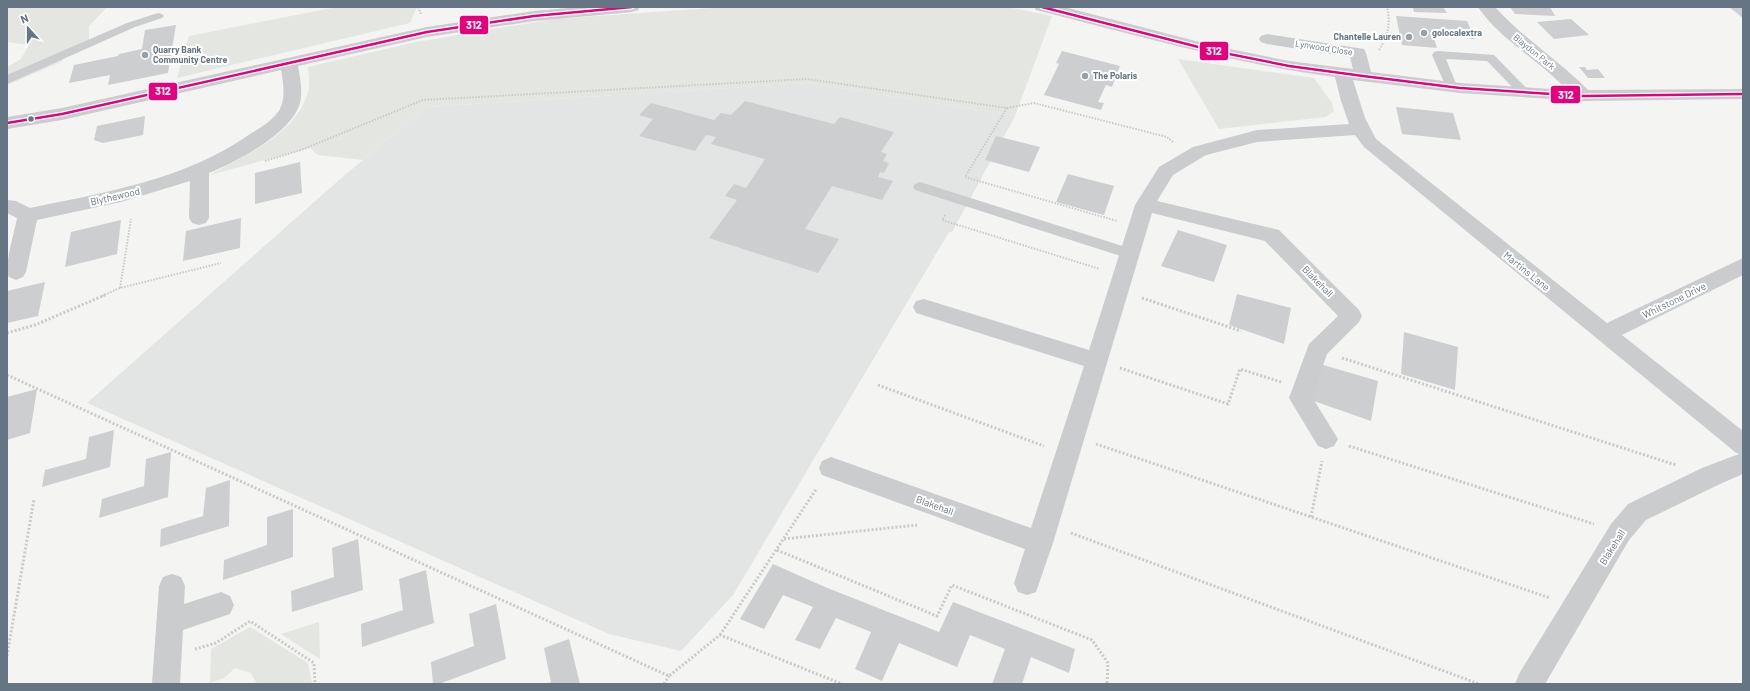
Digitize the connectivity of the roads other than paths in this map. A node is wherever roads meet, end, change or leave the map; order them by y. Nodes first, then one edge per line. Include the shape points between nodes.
1 (632, 7) edge
2 (1042, 7) edge
3 (1486, 7) edge
4 (158, 16) dead end
5 (1267, 40) dead end
6 (288, 64) junction
7 (1342, 74) junction
8 (1363, 76) junction
9 (7, 80) edge
10 (1451, 86) junction
11 (1525, 93) junction
12 (1743, 94) edge
13 (1583, 96) junction
14 (7, 123) edge
15 (1359, 129) junction
16 (200, 170) junction
17 (920, 187) dead end
18 (1145, 205) junction
19 (9, 206) dead end
20 (28, 215) junction
21 (199, 218) dead end
22 (1130, 254) junction
23 (1743, 266) edge
24 (16, 272) dead end
25 (924, 308) dead end
26 (1604, 334) junction
27 (1096, 361) junction
28 (1326, 439) road end
29 (1743, 445) edge
30 (1743, 463) edge
31 (831, 468) road end
32 (1043, 533) junction
33 (1027, 583) dead end
34 (172, 586) dead end
35 (221, 604) dead end
36 (171, 621) junction
37 (166, 684) edge
38 (1529, 684) edge

1 - 6 street via 534,16 427,32
2 - 7 street via 1214,51
3 - 13 street, Blaydon Park
4 - 9 lane via 131,25
5 - 8 street, Lynwood Close via 1358,53
6 - 14 street via 62,114
6 - 16 street, Blythewood via 293,94 288,109 275,125 254,142
7 - 8 street
7 - 15 street, Martins Lane
8 - 10 street
10 - 11 street
10 - 11 lane via 1438,55 1490,58
11 - 13 street
12 - 13 street
15 - 18 street via 1257,136 1200,150 1166,171
15 - 26 street, Martins Lane via 1370,143
16 - 20 street, Blythewood via 154,187
16 - 21 street
17 - 22 lane
18 - 22 street
18 - 28 street, Blakehall via 1272,235 1351,316 1317,350 1300,398
19 - 20 street
20 - 24 street
22 - 27 street
23 - 26 street, Whitstone Drive
25 - 27 street
26 - 29 street, Martins Lane
27 - 32 street
30 - 38 street, Blakehall via 1637,512 1620,532
31 - 32 street, Blakehall
32 - 33 street
34 - 36 street
35 - 36 street
36 - 37 street

